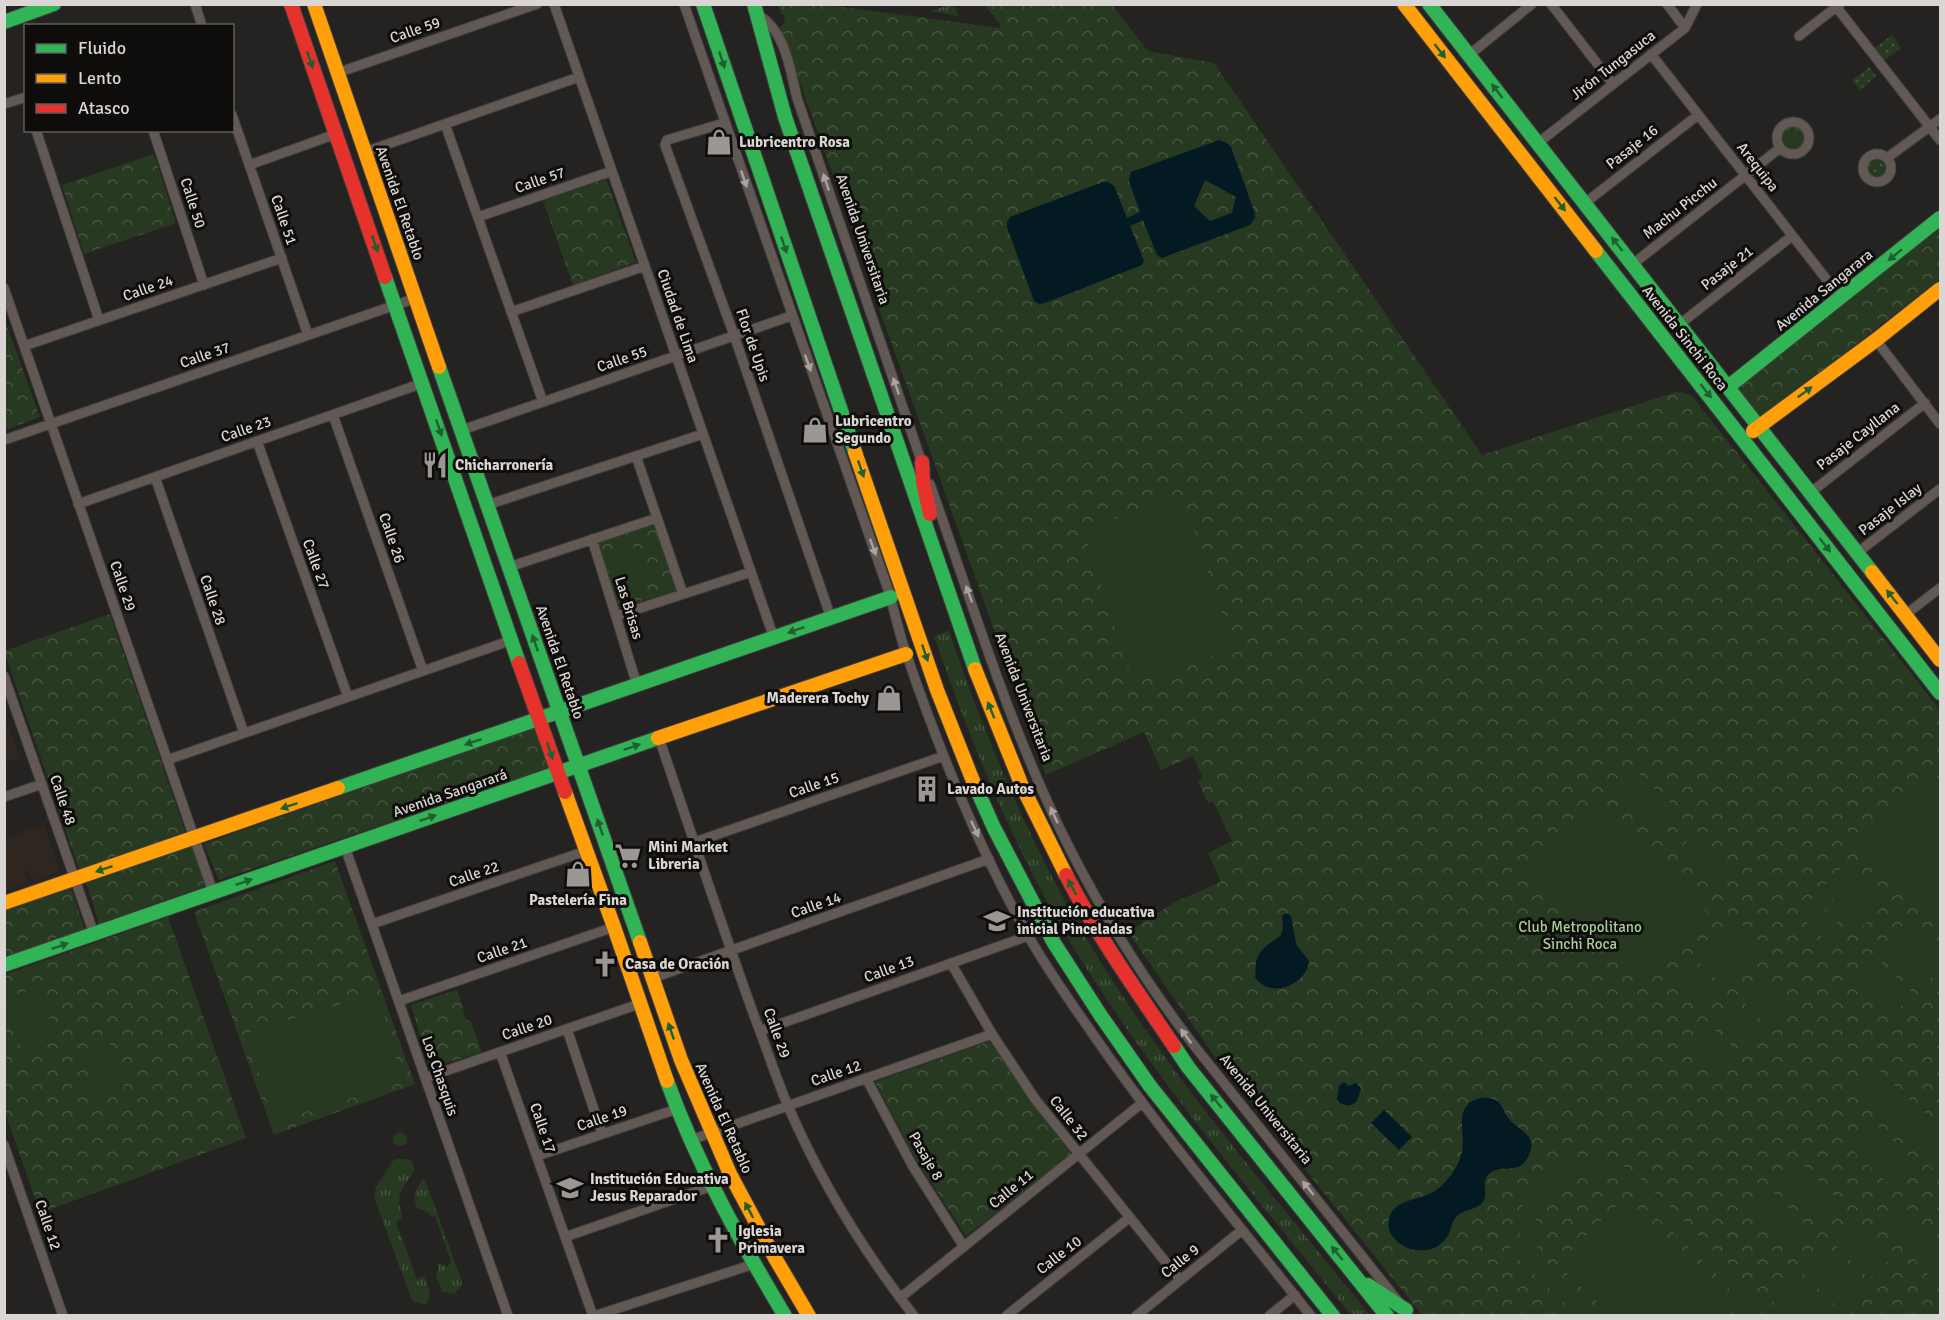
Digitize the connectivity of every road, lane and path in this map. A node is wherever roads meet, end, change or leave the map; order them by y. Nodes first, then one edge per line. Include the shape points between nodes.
1 (54, 4) edge
2 (195, 4) edge
3 (291, 4) edge
4 (314, 4) edge
5 (537, 4) edge
6 (554, 4) edge
7 (684, 4) edge
8 (703, 4) edge
9 (1404, 4) edge
10 (1429, 4) edge
11 (1533, 4) edge
12 (1551, 4) edge
13 (1667, 4) edge
14 (1697, 4) edge
15 (1837, 5) edge
16 (756, 9) edge
17 (4, 22) edge
18 (201, 24) edge
19 (1685, 28) junction
20 (1799, 36) dead end
21 (1651, 54) junction
22 (1469, 56) junction
23 (337, 73) junction
24 (579, 77) junction
25 (1613, 84) junction
26 (24, 98) edge
27 (4, 104) edge
28 (1698, 115) junction
29 (1941, 119) edge
30 (234, 121) edge
31 (724, 123) junction
32 (445, 124) junction
33 (1930, 126) junction
34 (37, 132) edge
35 (154, 132) edge
36 (336, 134) junction
37 (1941, 140) edge
38 (1538, 143) junction
39 (1780, 148) dead end
40 (364, 152) junction
41 (1887, 158) dead end
42 (249, 165) junction
43 (612, 171) junction
44 (1745, 176) junction
45 (1585, 203) junction
46 (477, 217) junction
47 (1941, 218) edge
48 (1792, 236) junction
49 (282, 258) junction
50 (1633, 264) junction
51 (645, 266) junction
52 (204, 285) junction
53 (4, 288) edge
54 (1941, 289) edge
55 (416, 298) junction
56 (1841, 298) junction
57 (396, 305) junction
58 (512, 312) junction
59 (791, 316) junction
60 (99, 320) junction
61 (1680, 324) junction
62 (308, 335) junction
63 (734, 335) junction
64 (1876, 340) junction
65 (24, 346) junction
66 (676, 356) junction
67 (1705, 357) junction
68 (1690, 371) junction
69 (423, 383) junction
70 (1728, 387) junction
71 (543, 402) junction
72 (1925, 403) junction
73 (333, 415) junction
74 (51, 424) junction
75 (1941, 424) edge
76 (1758, 427) junction
77 (462, 430) junction
78 (703, 434) junction
79 (1742, 439) junction
80 (4, 440) edge
81 (257, 441) junction
82 (636, 456) junction
83 (922, 462) junction
84 (154, 477) junction
85 (1941, 489) edge
86 (1810, 493) junction
87 (78, 504) junction
88 (487, 505) junction
89 (657, 518) junction
90 (592, 539) junction
91 (931, 541) junction
92 (1857, 553) junction
93 (509, 567) junction
94 (751, 572) junction
95 (1941, 588) edge
96 (683, 594) junction
97 (891, 597) junction
98 (1905, 615) junction
99 (616, 616) junction
100 (831, 618) junction
101 (774, 638) junction
102 (512, 640) junction
103 (906, 654) junction
104 (1941, 660) edge
105 (423, 671) junction
106 (4, 676) edge
107 (637, 685) junction
108 (528, 687) junction
109 (1941, 693) edge
110 (348, 697) junction
111 (15, 705) junction
112 (4, 708) edge
113 (560, 712) junction
114 (538, 719) junction
115 (507, 730) junction
116 (244, 733) junction
117 (659, 738) junction
118 (944, 756) junction
119 (167, 760) junction
120 (579, 765) junction
121 (557, 773) junction
122 (42, 784) junction
123 (4, 797) edge
124 (195, 839) junction
125 (695, 842) junction
126 (345, 847) junction
127 (586, 851) junction
128 (989, 859) junction
129 (74, 879) junction
130 (213, 892) junction
131 (4, 903) edge
132 (372, 924) junction
133 (614, 927) junction
134 (94, 934) junction
135 (1028, 936) junction
136 (730, 951) junction
137 (951, 963) junction
138 (4, 965) edge
139 (653, 978) junction
140 (399, 1001) junction
141 (639, 1004) junction
142 (567, 1029) junction
143 (760, 1031) junction
144 (992, 1034) junction
145 (500, 1052) junction
146 (424, 1078) junction
147 (866, 1078) junction
148 (1142, 1103) junction
149 (788, 1106) junction
150 (677, 1109) junction
151 (711, 1133) junction
152 (602, 1134) junction
153 (691, 1140) junction
154 (4, 1145) edge
155 (1078, 1154) junction
156 (537, 1156) junction
157 (712, 1186) junction
158 (1130, 1218) junction
159 (1242, 1230) junction
160 (565, 1237) junction
161 (964, 1247) junction
162 (754, 1264) junction
163 (1358, 1279) junction
164 (1180, 1280) junction
165 (1295, 1295) junction
166 (1318, 1296) junction
167 (900, 1298) junction
168 (1408, 1313) edge
169 (63, 1316) edge
170 (508, 1316) edge
171 (594, 1316) edge
172 (785, 1316) edge
173 (809, 1316) edge
174 (914, 1316) edge
175 (1006, 1316) edge
176 (1136, 1316) edge
177 (1269, 1316) edge
178 (1311, 1316) edge
179 (1326, 1316) edge
180 (1333, 1316) edge
181 (1387, 1316) edge

1 - 17 main road
2 - 18 street
3 -> 36 main road
4 - 23 main road, Avenida El Retablo
5 - 23 street, Calle 59
6 - 24 street, Ciudad de Lima
7 - 31 street
8 -> 166 main road via 937,690 994,828 1054,943 1101,1016 1150,1086
9 -> 68 main road, Avenida Sinchi Roca
10 - 22 main road, Avenida Sinchi Roca
11 - 22 street
12 - 25 street
13 - 19 street
14 - 19 street, Jirón Tungasuca
15 - 20 street
15 - 33 street
83 -> 16 street, Avenida Universitaria via 788,62 775,27
16 - 91 main road, Avenida Universitaria via 785,117
19 - 21 street, Jirón Tungasuca
21 - 25 street, Jirón Tungasuca
21 - 28 street, Arequipa
38 -> 22 main road, Avenida Sinchi Roca
23 - 40 main road, Avenida El Retablo
24 - 32 street
24 - 43 street, Ciudad de Lima
25 - 38 street, Jirón Tungasuca
26 - 27 street
28 - 44 street, Arequipa
28 - 45 street, Pasaje 16
29 - 33 street
30 - 42 street, Calle 51
31 -> 59 street
31 - 63 street, Flor de Upis via 667,140 665,145
32 - 40 street
32 - 46 street
33 - 37 street
33 - 41 street
34 - 60 street
35 - 52 street, Calle 50
36 - 42 street
36 -> 57 main road
38 - 45 main road, Avenida Sinchi Roca
39 - 44 street, Machu Picchu
40 - 55 main road, Avenida El Retablo
42 - 49 street, Calle 51
43 - 46 street, Calle 57
43 - 51 street, Ciudad de Lima
44 - 48 street, Arequipa
44 - 50 street, Machu Picchu
50 -> 45 main road, Avenida Sinchi Roca
46 - 58 street
47 -> 56 main road, Avenida Sangarara
48 - 56 street, Arequipa
48 - 61 street, Pasaje 21
49 - 52 street, Calle 24
49 - 62 street, Calle 51
50 - 61 main road, Avenida Sinchi Roca
51 - 58 street
51 - 66 street, Ciudad de Lima
52 - 60 street, Calle 24
53 - 65 street, Calle 29
54 - 64 main road
55 - 57 street, Calle 37
55 - 77 main road, Avenida El Retablo
56 - 70 main road, Avenida Sangarara
57 - 62 street, Calle 37
57 - 69 main road
58 - 71 street
59 - 63 street, Calle 55
59 -> 97 street
60 - 65 street, Calle 24
61 - 67 main road, Avenida Sinchi Roca
62 - 74 street, Calle 37
63 - 66 street, Calle 55
63 - 100 street, Flor de Upis
64 - 72 street
76 -> 64 main road
65 - 74 street, Calle 29
66 - 71 street, Calle 55
66 - 78 street, Ciudad de Lima
67 - 68 main road
67 - 70 main road, Avenida Sinchi Roca
68 -> 79 main road, Avenida Sinchi Roca
69 - 73 street, Calle 23
69 -> 102 main road
70 - 76 main road, Avenida Sinchi Roca
71 - 77 street, Calle 55
72 - 75 street
72 - 86 street, Pasaje Cayllana
73 - 81 street, Calle 23
73 - 105 street, Calle 26
74 - 80 street, Calle 37
74 - 87 street, Calle 29
76 - 79 main road
76 - 86 main road, Avenida Sinchi Roca
77 - 88 main road, Avenida El Retablo
78 - 82 street
78 - 94 street, Ciudad de Lima
79 -> 109 main road, Avenida Sinchi Roca
81 - 84 street, Calle 23
81 - 110 street, Calle 27
82 - 88 street
82 - 89 street
83 - 91 main road
168 -> 83 street, Avenida Universitaria via 1174,1020 1119,938 1072,853 1038,778 995,672
84 - 87 street, Calle 23
84 - 116 street, Calle 28
85 - 92 street, Pasaje Islay
86 - 92 main road, Avenida Sinchi Roca
87 - 119 street, Calle 29
88 - 93 main road, Avenida El Retablo
89 - 90 street
89 - 96 street
90 - 93 street
90 - 99 street, Las Brisas
163 -> 91 main road, Avenida Universitaria via 1188,1067 1081,904 1017,775 982,689
98 -> 92 main road, Avenida Sinchi Roca
113 -> 93 main road, Avenida El Retablo
94 - 96 street
94 - 101 street, Ciudad de Lima
95 - 98 street
96 - 99 street
97 - 100 main road
97 - 103 street
98 - 104 main road, Avenida Sinchi Roca
99 - 107 street, Las Brisas
100 -> 101 main road
101 - 107 main road
102 - 105 street
102 - 108 main road
103 - 117 main road, Avenida Sangarará
103 - 118 street
105 - 110 street
106 - 111 street, Calle 48
107 - 113 main road
108 - 114 main road
108 - 115 main road via 525,708
110 - 116 street
111 - 112 street
111 - 122 street, Calle 48
113 - 114 main road
113 - 120 main road, Avenida El Retablo
114 - 115 main road
114 -> 121 main road
115 -> 124 main road
116 - 119 street
120 -> 117 main road, Avenida Sangarará
117 - 125 street, Calle 29
118 - 125 street, Calle 15
118 -> 128 street
119 - 124 street, Calle 29
120 - 121 main road, Avenida Sangarará
139 -> 120 main road, Avenida El Retablo
126 -> 121 main road, Avenida Sangarará
121 - 127 main road
122 - 123 street
122 - 129 street, Calle 48
124 -> 129 main road
124 - 130 street, Calle 29
125 - 136 street, Calle 29
130 -> 126 main road, Avenida Sangarará
126 - 132 street, Los Chasquis
127 - 132 street, Calle 22
127 - 133 main road
128 - 135 street
128 - 136 street, Calle 14
129 - 131 main road
129 - 134 street, Calle 48
130 - 134 main road, Avenida Sangarará
132 - 140 street, Los Chasquis
133 - 140 street, Calle 21
133 - 141 main road
138 -> 134 main road, Avenida Sangarará
135 - 137 street, Calle 13
135 - 148 street
136 - 139 street, Calle 14
136 - 143 street, Calle 29
137 - 143 street, Calle 13
137 - 144 street, Calle 32
151 -> 139 main road, Avenida El Retablo
140 - 146 street, Los Chasquis
141 - 142 street, Calle 20
141 - 150 main road
142 - 145 street, Calle 20
142 - 152 street
143 - 149 street, Calle 29
144 - 147 street, Calle 12
144 - 155 street, Calle 32
145 - 146 street, Calle 20
145 - 156 street, Calle 17
146 - 170 street, Los Chasquis
147 - 149 street, Calle 12
147 - 161 street, Pasaje 8 via 912,1165
148 - 155 street, Calle 11
148 - 159 street
149 - 151 street, Calle 12
149 - 167 street, Calle 29 via 843,1211
150 - 152 street, Calle 19
150 - 153 main road
151 - 153 street, Calle 12
173 -> 151 main road, Avenida El Retablo via 753,1218
152 - 156 street, Calle 19
153 - 157 main road
154 - 169 street, Calle 12
155 - 158 street, Calle 32
155 - 161 street, Calle 11
156 - 160 street, Calle 17
157 - 160 street
157 - 162 main road
158 - 164 street, Calle 32
158 - 175 street, Calle 10
159 - 164 street, Calle 9
159 - 165 street
160 - 171 street, Calle 17
161 - 167 street, Calle 11
162 - 171 street, Calle 17
162 - 172 main road
163 - 168 main road
163 - 181 main road, Avenida Universitaria
164 - 176 street, Calle 9
165 - 177 street
165 - 178 street
166 - 179 main road
166 - 180 main road
167 - 174 street, Calle 29

